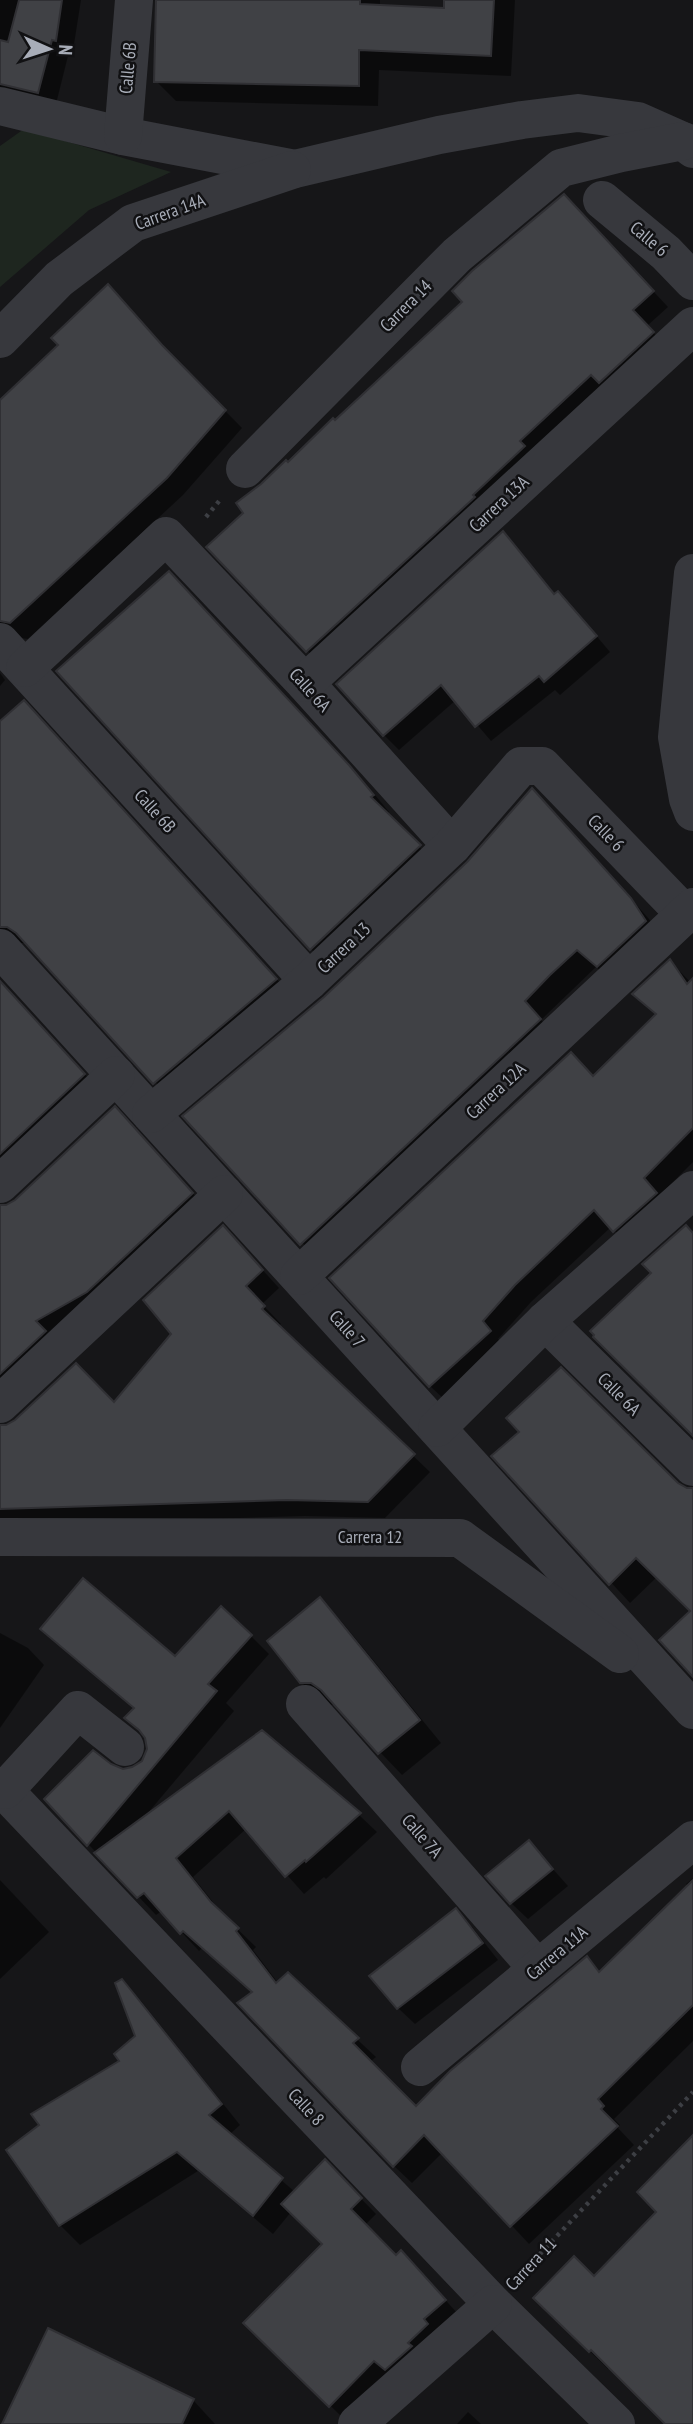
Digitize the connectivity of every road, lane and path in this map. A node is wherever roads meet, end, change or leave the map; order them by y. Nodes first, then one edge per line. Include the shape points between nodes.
1 (134, 0) edge
2 (0, 106) edge
3 (123, 136) junction
4 (688, 145) edge
5 (295, 169) junction
6 (601, 200) dead end
7 (693, 281) edge
8 (693, 326) edge
9 (0, 339) edge
10 (245, 469) joint
11 (173, 543) junction
12 (693, 573) edge
13 (13, 655) edge
14 (305, 683) junction
15 (522, 766) joint
16 (693, 812) edge
17 (452, 846) junction
18 (689, 911) edge
19 (0, 948) edge
20 (309, 981) junction
21 (116, 1075) junction
22 (151, 1114) junction
23 (0, 1184) edge
24 (693, 1190) edge
25 (224, 1194) junction
26 (299, 1276) junction
27 (545, 1321) junction
28 (0, 1404) edge
29 (437, 1428) junction
30 (693, 1467) edge
31 (0, 1537) edge
32 (305, 1704) dead end
33 (690, 1707) edge
34 (125, 1746) dead end
35 (3, 1788) edge
36 (693, 1840) edge
37 (538, 1969) junction
38 (420, 2067) dead end
39 (693, 2092) edge
40 (493, 2304) junction
41 (357, 2424) edge
42 (615, 2424) edge

1 - 3 street, Calle 6B
2 - 3 street, Carrera 14
3 - 5 street, Carrera 14
4 - 5 street, Carrera 14 via 638,121 578,113 439,135
4 - 10 street, Carrera 14 via 621,153 561,168 457,255
5 - 9 street, Carrera 14A via 133,223 59,279
6 - 7 street, Calle 6
8 - 14 street, Carrera 13A
10 - 11 path
11 - 13 street
11 - 14 street, Calle 6A
12 - 16 street via 677,737
13 - 20 street, Calle 6B
14 - 17 street, Calle 6A
15 - 17 street, Carrera 13
15 - 18 street, Calle 6 via 542,766
17 - 20 street, Carrera 13
18 - 26 street, Carrera 12A
19 - 21 street, Calle 7
20 - 22 street, Carrera 13
21 - 22 street, Calle 7
21 - 23 street
22 - 25 street, Calle 7
24 - 27 street
25 - 26 street, Calle 7
25 - 28 street
26 - 29 street, Calle 7
27 - 29 street
27 - 30 street, Calle 6A
29 - 33 street, Calle 7
31 - 33 street, Carrera 12 via 460,1538
32 - 37 street, Calle 7A
34 - 35 street via 78,1710
35 - 40 street, Calle 8
36 - 37 street, Carrera 11A
37 - 38 street, Carrera 11A
39 - 40 path, Carrera 11
40 - 41 street, Carrera 11
40 - 42 street, Calle 8

